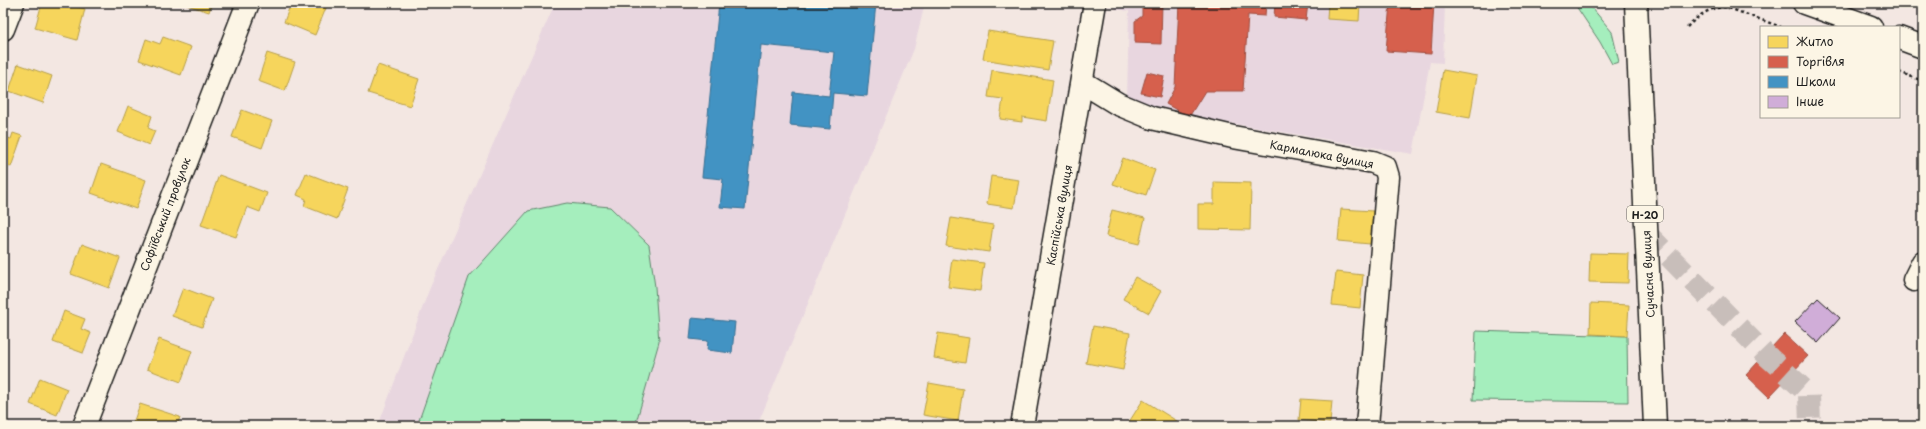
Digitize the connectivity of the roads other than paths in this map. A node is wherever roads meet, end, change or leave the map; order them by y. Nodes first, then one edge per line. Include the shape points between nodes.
1 (13, 3) edge
2 (248, 3) edge
3 (1094, 3) edge
4 (1636, 3) edge
5 (1804, 3) edge
6 (1868, 26) edge
7 (3, 29) edge
8 (1900, 38) edge
9 (1923, 47) edge
10 (1082, 82) junction
11 (84, 426) edge
12 (1022, 426) edge
13 (1367, 426) edge
14 (1655, 426) edge

1 - 7 street
2 - 11 street, Софіївський провулок
3 - 10 street, Каспійська вулиця
4 - 14 street, Сучасна вулиця / Н-20
5 - 6 street
8 - 9 street
10 - 12 street, Каспійська вулиця
10 - 13 street, Кармалюка вулиця via 1118,104 1152,118 1233,137 1373,162 1385,167 1388,177

